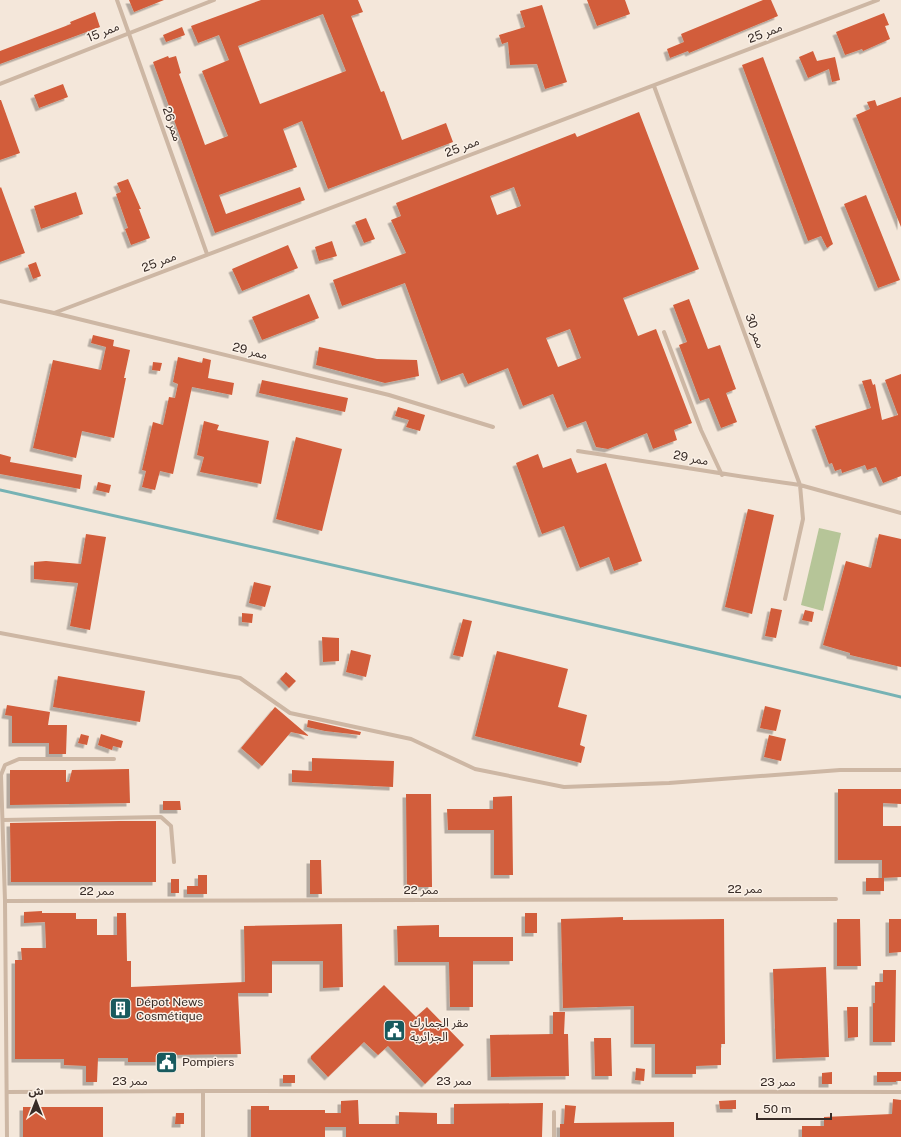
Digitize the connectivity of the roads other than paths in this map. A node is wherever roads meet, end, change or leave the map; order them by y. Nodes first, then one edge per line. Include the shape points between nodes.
1 (117, 0) edge
2 (214, 0) edge
3 (878, 0) edge
4 (129, 33) junction
5 (0, 84) edge
6 (654, 86) junction
7 (207, 254) junction
8 (0, 301) edge
9 (54, 313) junction
10 (664, 332) dead end
11 (493, 427) dead end
12 (578, 451) dead end
13 (722, 474) junction
14 (800, 485) junction
15 (901, 513) edge
16 (785, 599) dead end
17 (0, 633) edge
18 (114, 759) dead end
19 (901, 770) edge
20 (2, 820) junction
21 (174, 862) dead end
22 (836, 899) dead end
23 (5, 901) junction
24 (203, 1091) junction
25 (6, 1092) junction
26 (901, 1092) edge
27 (554, 1112) dead end
28 (7, 1137) edge
29 (203, 1137) edge
30 (554, 1137) edge

1 - 4 lane, ممر 26
2 - 4 lane, ممر 15
3 - 6 lane, ممر 25
4 - 5 lane, ممر 15
4 - 7 lane, ممر 26
6 - 7 lane, ممر 25
6 - 14 lane, ممر 30
7 - 9 lane, ممر 25
8 - 9 lane, ممر 29
9 - 11 lane, ممر 29 via 389,395
10 - 13 lane via 701,430
12 - 13 lane, ممر 29
13 - 14 lane, ممر 29
14 - 15 lane
14 - 16 lane, ممر 30 via 804,519
17 - 19 lane via 240,678 290,713 411,739 475,769 564,787 669,783 840,770
18 - 20 lane via 19,759 5,765 1,775
20 - 21 lane via 161,817 171,826
20 - 23 lane
22 - 23 lane, ممر 22
23 - 25 lane
24 - 25 lane, ممر 23
24 - 26 lane, ممر 23
24 - 29 lane
25 - 28 lane
27 - 30 lane

